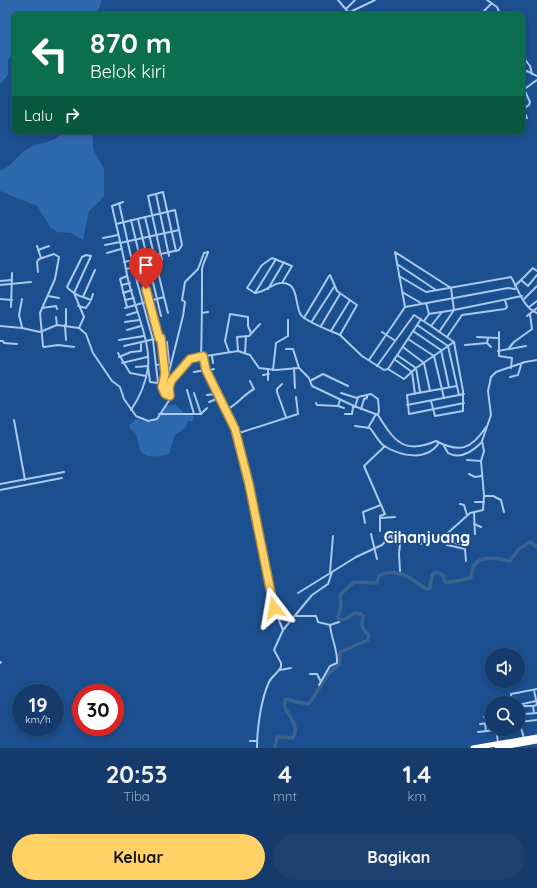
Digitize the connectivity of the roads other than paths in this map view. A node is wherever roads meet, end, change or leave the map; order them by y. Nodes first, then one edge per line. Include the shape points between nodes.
1 (338, 0) edge
2 (355, 0) edge
3 (375, 0) edge
4 (487, 0) edge
5 (491, 4) junction
6 (346, 9) junction
7 (348, 12) edge
8 (353, 12) edge
9 (483, 12) edge
10 (499, 12) edge
11 (525, 59) edge
12 (525, 72) edge
13 (532, 74) junction
14 (537, 76) edge
15 (537, 80) edge
16 (525, 89) edge
17 (525, 92) edge
18 (525, 107) edge
19 (525, 114) edge
20 (527, 118) dead end
21 (156, 194) junction
22 (123, 202) dead end
23 (119, 203) junction
24 (167, 212) junction
25 (160, 214) junction
26 (152, 216) junction
27 (145, 217) junction
28 (138, 219) junction
29 (131, 220) junction
30 (124, 222) junction
31 (116, 224) junction
32 (179, 230) junction
33 (172, 231) junction
34 (164, 233) junction
35 (118, 234) junction
36 (157, 235) junction
37 (149, 237) junction
38 (103, 238) dead end
39 (142, 238) junction
40 (135, 240) junction
41 (128, 241) junction
42 (120, 242) junction
43 (105, 245) dead end
44 (37, 246) dead end
45 (49, 246) dead end
46 (122, 249) junction
47 (38, 250) junction
48 (176, 251) junction
49 (168, 252) junction
50 (107, 253) dead end
51 (161, 254) junction
52 (154, 256) junction
53 (169, 256) dead end
54 (146, 257) junction
55 (41, 258) junction
56 (139, 259) junction
57 (276, 259) junction
58 (162, 260) dead end
59 (132, 261) junction
60 (124, 262) junction
61 (284, 262) junction
62 (397, 264) junction
63 (140, 266) junction
64 (126, 269) junction
65 (536, 269) edge
66 (95, 270) dead end
67 (38, 272) dead end
68 (12, 273) dead end
69 (158, 275) junction
70 (537, 275) edge
71 (127, 276) junction
72 (150, 276) junction
73 (399, 276) junction
74 (136, 278) dead end
75 (144, 278) junction
76 (12, 280) junction
77 (521, 280) junction
78 (0, 281) edge
79 (31, 282) dead end
80 (130, 283) junction
81 (282, 283) junction
82 (12, 284) junction
83 (0, 285) edge
84 (122, 285) junction
85 (515, 286) junction
86 (537, 286) edge
87 (334, 287) junction
88 (258, 288) junction
89 (451, 288) junction
90 (132, 290) junction
91 (267, 290) junction
92 (516, 290) junction
93 (437, 291) junction
94 (262, 292) junction
95 (402, 292) junction
96 (74, 293) junction
97 (123, 293) junction
98 (255, 293) junction
99 (93, 294) dead end
100 (340, 294) junction
101 (48, 296) junction
102 (522, 296) junction
103 (83, 297) junction
104 (164, 297) junction
105 (59, 298) dead end
106 (134, 298) junction
107 (452, 298) junction
108 (0, 299) edge
109 (22, 299) dead end
110 (156, 299) junction
111 (524, 299) junction
112 (12, 300) junction
113 (125, 300) junction
114 (149, 300) junction
115 (350, 300) junction
116 (505, 300) junction
117 (537, 301) edge
118 (90, 302) dead end
119 (142, 302) junction
120 (426, 303) junction
121 (136, 304) junction
122 (422, 304) junction
123 (78, 306) junction
124 (11, 307) dead end
125 (405, 307) junction
126 (529, 307) junction
127 (42, 308) junction
128 (537, 308) edge
129 (57, 309) dead end
130 (66, 309) dead end
131 (454, 310) junction
132 (532, 311) junction
133 (137, 312) junction
134 (208, 312) dead end
135 (442, 312) junction
136 (168, 313) dead end
137 (202, 313) junction
138 (537, 313) edge
139 (429, 314) junction
140 (530, 314) junction
141 (127, 315) dead end
142 (161, 316) dead end
143 (526, 316) dead end
144 (56, 317) dead end
145 (304, 318) junction
146 (421, 319) junction
147 (139, 320) junction
148 (288, 320) dead end
149 (424, 321) junction
150 (125, 322) dead end
151 (312, 322) junction
152 (260, 324) dead end
153 (57, 325) junction
154 (65, 325) junction
155 (417, 325) junction
156 (0, 326) edge
157 (142, 326) junction
158 (321, 326) junction
159 (431, 326) junction
160 (22, 328) junction
161 (80, 328) junction
162 (127, 330) dead end
163 (331, 331) junction
164 (40, 332) junction
165 (382, 332) dead end
166 (413, 332) junction
167 (439, 332) junction
168 (499, 332) dead end
169 (251, 333) junction
170 (386, 334) junction
171 (340, 335) junction
172 (144, 336) junction
173 (246, 336) junction
174 (447, 337) junction
175 (161, 338) junction
176 (478, 338) dead end
177 (488, 338) junction
178 (498, 338) junction
179 (408, 339) junction
180 (66, 340) dead end
181 (119, 340) dead end
182 (153, 340) junction
183 (394, 340) junction
184 (0, 341) edge
185 (167, 342) dead end
186 (454, 342) junction
187 (145, 343) junction
188 (487, 343) junction
189 (17, 344) dead end
190 (141, 344) junction
191 (465, 345) dead end
192 (124, 346) dead end
193 (448, 346) junction
194 (526, 346) dead end
195 (74, 347) dead end
196 (402, 347) junction
197 (491, 347) dead end
198 (509, 348) junction
199 (286, 350) dead end
200 (441, 350) junction
201 (238, 351) junction
202 (498, 351) junction
203 (245, 352) junction
204 (118, 353) dead end
205 (230, 353) junction
206 (397, 355) junction
207 (202, 356) junction
208 (212, 356) junction
209 (434, 356) junction
210 (119, 357) junction
211 (147, 358) junction
212 (394, 359) junction
213 (369, 360) junction
214 (537, 360) edge
215 (122, 363) junction
216 (213, 363) dead end
217 (424, 363) junction
218 (164, 364) junction
219 (156, 365) junction
220 (521, 365) junction
221 (148, 366) junction
222 (377, 366) junction
223 (136, 367) dead end
224 (294, 368) junction
225 (300, 368) junction
226 (416, 368) junction
227 (511, 368) junction
228 (214, 369) dead end
229 (268, 369) junction
230 (388, 369) junction
231 (206, 370) junction
232 (273, 370) junction
233 (194, 372) dead end
234 (412, 372) junction
235 (165, 374) junction
236 (269, 374) junction
237 (263, 375) dead end
238 (146, 376) junction
239 (510, 377) dead end
240 (164, 378) junction
241 (268, 380) dead end
242 (250, 381) dead end
243 (310, 381) junction
244 (158, 383) junction
245 (282, 384) dead end
246 (348, 386) dead end
247 (457, 386) junction
248 (162, 387) junction
249 (450, 387) junction
250 (295, 388) dead end
251 (442, 388) junction
252 (187, 390) dead end
253 (430, 391) junction
254 (420, 392) junction
255 (194, 393) dead end
256 (341, 393) dead end
257 (216, 394) junction
258 (415, 394) junction
259 (464, 394) junction
260 (207, 395) dead end
261 (367, 395) junction
262 (459, 395) junction
263 (170, 396) junction
264 (296, 397) dead end
265 (219, 398) junction
266 (357, 398) junction
267 (444, 398) junction
268 (340, 400) junction
269 (431, 400) junction
270 (209, 402) dead end
271 (316, 403) dead end
272 (464, 403) junction
273 (338, 406) junction
274 (407, 406) junction
275 (354, 407) junction
276 (207, 408) dead end
277 (344, 408) dead end
278 (361, 409) junction
279 (432, 409) junction
280 (131, 410) junction
281 (226, 410) junction
282 (159, 414) junction
283 (201, 414) junction
284 (345, 414) dead end
285 (194, 415) junction
286 (377, 415) junction
287 (286, 417) junction
288 (14, 420) dead end
289 (488, 424) junction
290 (355, 426) dead end
291 (368, 428) junction
292 (236, 434) junction
293 (482, 442) junction
294 (440, 443) junction
295 (385, 446) junction
296 (444, 446) junction
297 (467, 460) dead end
298 (480, 461) junction
299 (64, 472) dead end
300 (469, 474) dead end
301 (481, 476) junction
302 (62, 478) dead end
303 (25, 480) junction
304 (0, 484) edge
305 (0, 490) edge
306 (484, 496) junction
307 (476, 502) dead end
308 (484, 502) junction
309 (460, 504) dead end
310 (381, 505) junction
311 (474, 512) junction
312 (504, 512) dead end
313 (467, 515) junction
314 (395, 517) dead end
315 (380, 518) junction
316 (365, 522) dead end
317 (474, 524) junction
318 (481, 527) dead end
319 (380, 531) dead end
320 (371, 534) dead end
321 (401, 534) junction
322 (475, 534) dead end
323 (391, 535) junction
324 (333, 536) dead end
325 (422, 538) junction
326 (392, 539) dead end
327 (440, 540) junction
328 (446, 542) junction
329 (421, 544) dead end
330 (460, 544) dead end
331 (374, 550) junction
332 (377, 560) dead end
333 (466, 561) dead end
334 (400, 571) dead end
335 (331, 572) junction
336 (298, 593) dead end
337 (295, 616) junction
338 (339, 622) dead end
339 (330, 624) junction
340 (282, 630) junction
341 (291, 668) dead end
342 (280, 670) junction
343 (310, 674) dead end
344 (321, 682) junction
345 (319, 685) dead end
346 (536, 689) edge
347 (511, 696) edge
348 (537, 700) edge
349 (525, 703) edge
350 (525, 705) edge
351 (533, 706) junction
352 (535, 713) edge
353 (525, 714) dead end
354 (537, 720) edge
355 (525, 721) edge
356 (485, 723) edge
357 (480, 724) dead end
358 (485, 731) edge
359 (478, 732) dead end
360 (497, 736) edge
361 (523, 736) edge
362 (537, 737) edge
363 (524, 739) junction
364 (250, 741) dead end
365 (257, 741) junction
366 (537, 742) edge
367 (498, 746) edge
368 (520, 746) edge
369 (257, 748) edge
370 (473, 748) edge

1 - 6 street
2 - 6 street
3 - 8 street
4 - 5 street
5 - 9 street
5 - 10 street
6 - 7 street
11 - 13 street
12 - 13 street
13 - 14 street
15 - 16 street
17 - 18 street via 530,102
19 - 20 street
21 - 24 street via 163,192
21 - 25 street
21 - 26 street via 148,196
22 - 23 street
23 - 30 street
23 - 31 street via 112,205
24 - 25 street
24 - 32 street via 175,210
24 - 33 street
25 - 26 street
25 - 34 street
26 - 27 street
26 - 36 street
27 - 28 street
27 - 37 street
28 - 29 street
28 - 39 street
29 - 30 street
29 - 40 street
30 - 31 street
30 - 41 street
31 - 35 street
32 - 33 street
32 - 48 street via 182,247
33 - 34 street
33 - 48 street
34 - 36 street
34 - 49 street
35 - 38 street
35 - 42 street
36 - 37 street
36 - 51 street
37 - 39 street
37 - 52 street
39 - 40 street
39 - 54 street
40 - 41 street
40 - 56 street
41 - 42 street
41 - 59 street
42 - 43 street
42 - 46 street
44 - 47 street
45 - 47 street
46 - 50 street
46 - 60 street
47 - 55 street
48 - 49 street
49 - 51 street
49 - 53 street
51 - 52 street
51 - 58 street
52 - 54 street
52 - 69 street
54 - 56 street
54 - 72 street
55 - 67 street via 37,262
55 - 101 street via 54,254 60,258
56 - 59 street
56 - 63 street
57 - 61 street
57 - 88 street
57 - 98 street via 271,258 262,265 247,288
59 - 60 street
60 - 64 street
61 - 81 street via 292,266
61 - 91 street
62 - 73 street
62 - 89 street via 394,252
62 - 93 street
63 - 64 street
63 - 75 street
64 - 71 street
65 - 77 street via 533,268
66 - 103 street
68 - 76 street
69 - 72 street
69 - 104 street
70 - 77 street via 528,286
71 - 80 street
71 - 84 street via 120,278
72 - 75 street
72 - 110 street
73 - 93 street via 425,292
73 - 95 street
74 - 119 street
75 - 114 street
76 - 78 street
76 - 82 street
77 - 85 street
79 - 82 street
80 - 84 street
80 - 90 street
81 - 91 street
81 - 145 street via 293,290 300,314
82 - 83 street
82 - 112 street
84 - 97 street
85 - 89 street via 510,277
85 - 92 street
86 - 111 street
87 - 100 street
87 - 145 street via 330,275
87 - 151 street
88 - 94 street
88 - 98 street
89 - 93 street
89 - 107 street
90 - 97 street
90 - 106 street
91 - 94 street
92 - 102 street
92 - 107 street via 508,288
94 - 98 street
95 - 122 street
95 - 125 street
96 - 96 street via 91,257 91,256 82,257 67,285
96 - 103 street
96 - 123 street
97 - 113 street
99 - 103 street via 91,300
100 - 115 street
100 - 158 street
101 - 105 street
101 - 127 street
102 - 111 street
102 - 116 street
104 - 110 street
104 - 136 street
106 - 113 street
106 - 121 street
107 - 120 street
107 - 131 street
108 - 112 street
109 - 160 street via 18,315
110 - 114 street
110 - 142 street
111 - 126 street
112 - 124 street
113 - 121 street via 126,308
114 - 119 street
114 - 175 street
115 - 163 street
115 - 171 street via 357,306
116 - 131 street
116 - 174 street via 505,310 462,315
117 - 126 street
118 - 123 street via 86,308
119 - 121 street
119 - 182 street
120 - 122 street
120 - 139 street
121 - 133 street
122 - 125 street
123 - 161 street via 84,317
125 - 170 street
126 - 132 street
127 - 129 street via 56,306
127 - 164 street via 39,319
128 - 132 street
130 - 154 street
131 - 135 street
131 - 167 street
132 - 138 street
132 - 140 street
133 - 141 street
133 - 147 street
134 - 137 street
135 - 139 street
135 - 159 street
137 - 207 street
137 - 240 street via 202,270 207,251 198,269 184,284 183,316 170,372
139 - 149 street
140 - 143 street
140 - 198 street via 532,330
144 - 153 street
145 - 151 street
146 - 149 street
146 - 155 street
146 - 183 street via 414,315
147 - 150 street
147 - 157 street
148 - 232 street via 288,336 276,343
149 - 159 street
151 - 158 street
152 - 169 street
153 - 154 street
153 - 164 street
154 - 161 street
154 - 180 street
155 - 166 street
155 - 193 street
156 - 160 street
157 - 162 street
157 - 172 street
158 - 163 street
159 - 167 street
160 - 164 street
161 - 280 street via 86,334 93,353 120,387
163 - 171 street
164 - 195 street via 44,347
165 - 170 street
166 - 179 street
166 - 200 street
167 - 174 street
168 - 178 street
169 - 173 street
169 - 205 street via 248,317 230,314 225,341
170 - 183 street
170 - 213 street
171 - 213 street
172 - 181 street
172 - 187 street
173 - 201 street via 237,337
173 - 203 street
174 - 186 street
175 - 182 street
175 - 218 street
176 - 177 street
177 - 178 street
177 - 188 street
178 - 202 street
179 - 196 street
179 - 209 street
182 - 187 street
182 - 219 street
183 - 222 street
184 - 189 street
185 - 235 street via 169,362
186 - 193 street
186 - 259 street
187 - 190 street
187 - 211 street
188 - 191 street
188 - 197 street
190 - 192 street
190 - 210 street via 141,351
193 - 200 street
193 - 247 street
194 - 198 street
196 - 206 street
196 - 217 street
198 - 202 street
199 - 225 street via 293,349
200 - 209 street
200 - 249 street
201 - 203 street
201 - 205 street
202 - 227 street via 500,356 512,359
203 - 229 street via 258,367
204 - 210 street
205 - 208 street
206 - 212 street
206 - 226 street
207 - 208 street
207 - 231 street
207 - 263 street via 190,359 171,381
208 - 216 street
209 - 217 street
209 - 251 street
210 - 215 street
211 - 215 street
211 - 221 street
212 - 230 street
212 - 234 street
213 - 222 street
214 - 220 street
215 - 238 street via 132,375
217 - 226 street
217 - 253 street
218 - 219 street
218 - 235 street
219 - 244 street
220 - 227 street
220 - 239 street via 518,375
221 - 223 street
221 - 238 street
221 - 244 street via 150,382
222 - 230 street via 384,370
224 - 225 street
224 - 232 street
224 - 250 street
225 - 243 street
226 - 234 street
226 - 254 street
227 - 289 street via 496,372 490,377 488,391 491,415
228 - 231 street
229 - 232 street
229 - 236 street
230 - 234 street via 404,379
231 - 233 street
231 - 257 street
234 - 258 street
235 - 240 street
236 - 237 street
236 - 241 street
238 - 280 street
240 - 248 street
242 - 281 street via 254,389
243 - 246 street via 323,374
243 - 268 street via 313,387
244 - 248 street
245 - 287 street via 277,392
247 - 249 street
247 - 262 street
248 - 263 street via 165,394
249 - 251 street
251 - 253 street
251 - 267 street
252 - 285 street
253 - 254 street
254 - 258 street
255 - 283 street
256 - 266 street
257 - 260 street
257 - 265 street
258 - 274 street via 407,395
259 - 262 street
259 - 272 street
261 - 266 street
261 - 278 street
261 - 286 street via 371,394 378,398
262 - 267 street
263 - 282 street
264 - 287 street via 298,414
265 - 270 street
265 - 281 street
266 - 275 street
267 - 269 street
268 - 273 street
268 - 275 street
269 - 274 street
269 - 279 street
271 - 273 street via 322,406
272 - 279 street
272 - 279 street via 462,412 436,416
273 - 277 street
274 - 279 street via 409,414
275 - 278 street
275 - 284 street via 352,415
276 - 283 street
278 - 286 street
280 - 282 street via 136,416 148,421 155,420
281 - 292 street
282 - 285 street
283 - 285 street
286 - 291 street
286 - 294 street via 387,431 401,443 421,447 434,441
287 - 292 street
288 - 303 street
289 - 293 street
289 - 296 street via 478,440 469,445 457,449
290 - 291 street
291 - 295 street
292 - 340 street via 250,489 267,579
293 - 296 street via 468,453 457,456 448,453
293 - 298 street via 484,451
294 - 295 street via 432,451 416,456 400,454
294 - 296 street
295 - 310 street via 364,466
297 - 298 street
298 - 301 street
299 - 303 street
300 - 301 street
301 - 306 street
302 - 305 street
303 - 304 street
306 - 308 street
306 - 312 street via 493,496 501,500
307 - 308 street
308 - 311 street via 483,510
309 - 313 street via 464,505
310 - 315 street via 385,514
310 - 316 street via 363,512
311 - 313 street
311 - 317 street
313 - 327 street
314 - 315 street
315 - 319 street
317 - 318 street
317 - 322 street
320 - 331 street
321 - 323 street
321 - 325 street
321 - 334 street
323 - 326 street
323 - 331 street via 382,546
324 - 335 street
325 - 327 street
325 - 329 street
327 - 328 street
328 - 330 street
328 - 333 street via 446,545 464,549
331 - 332 street
331 - 335 street
335 - 336 street
335 - 337 street via 328,584 312,594
337 - 339 street via 316,616 320,623
337 - 340 street
338 - 339 street
339 - 344 street via 337,663 330,666
340 - 342 street via 274,650 281,663
341 - 342 street
342 - 365 street via 269,682
343 - 344 street via 317,674
344 - 345 street
346 - 347 street
346 - 348 street
348 - 349 street
348 - 351 street via 537,705
350 - 351 street
351 - 352 street
352 - 353 street
354 - 355 street
356 - 357 street
358 - 359 street
360 - 367 street
361 - 363 street
362 - 363 highway
363 - 367 highway
364 - 365 street
365 - 369 street
366 - 368 highway
367 - 368 highway
367 - 370 highway

